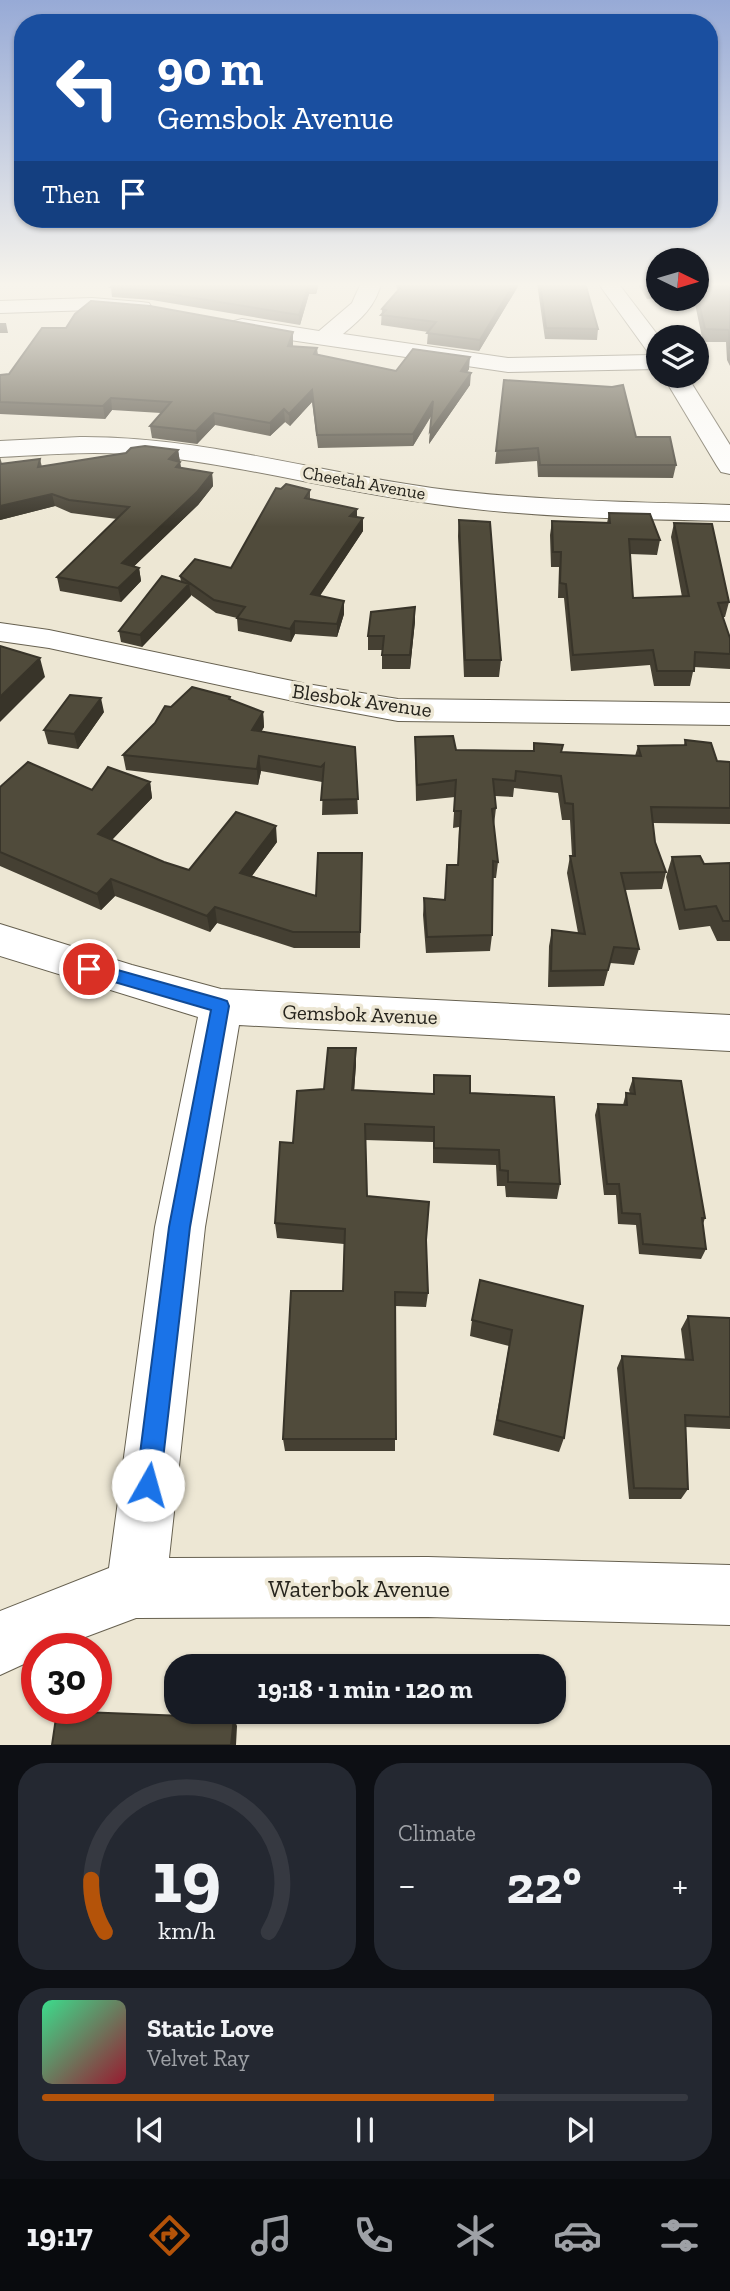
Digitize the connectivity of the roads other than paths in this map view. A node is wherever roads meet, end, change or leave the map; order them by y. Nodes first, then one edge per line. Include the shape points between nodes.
1 (504, 364) edge
2 (536, 364) edge
3 (682, 388) edge
4 (0, 449) edge
5 (730, 466) edge
6 (730, 513) edge
7 (0, 632) edge
8 (730, 714) edge
9 (0, 940) edge
10 (221, 1006) junction
11 (730, 1033) edge
12 (136, 1588) junction
13 (730, 1595) edge
14 (0, 1644) edge

1 - 2 street
3 - 5 street
4 - 6 street, Cheetah Avenue via 131,446 491,503
7 - 8 street, Blesbok Avenue via 398,710
9 - 10 street, Gemsbok Avenue
10 - 11 street, Gemsbok Avenue
10 - 12 street via 180,1227
12 - 13 street, Waterbok Avenue via 428,1587
12 - 14 street, Waterbok Avenue

